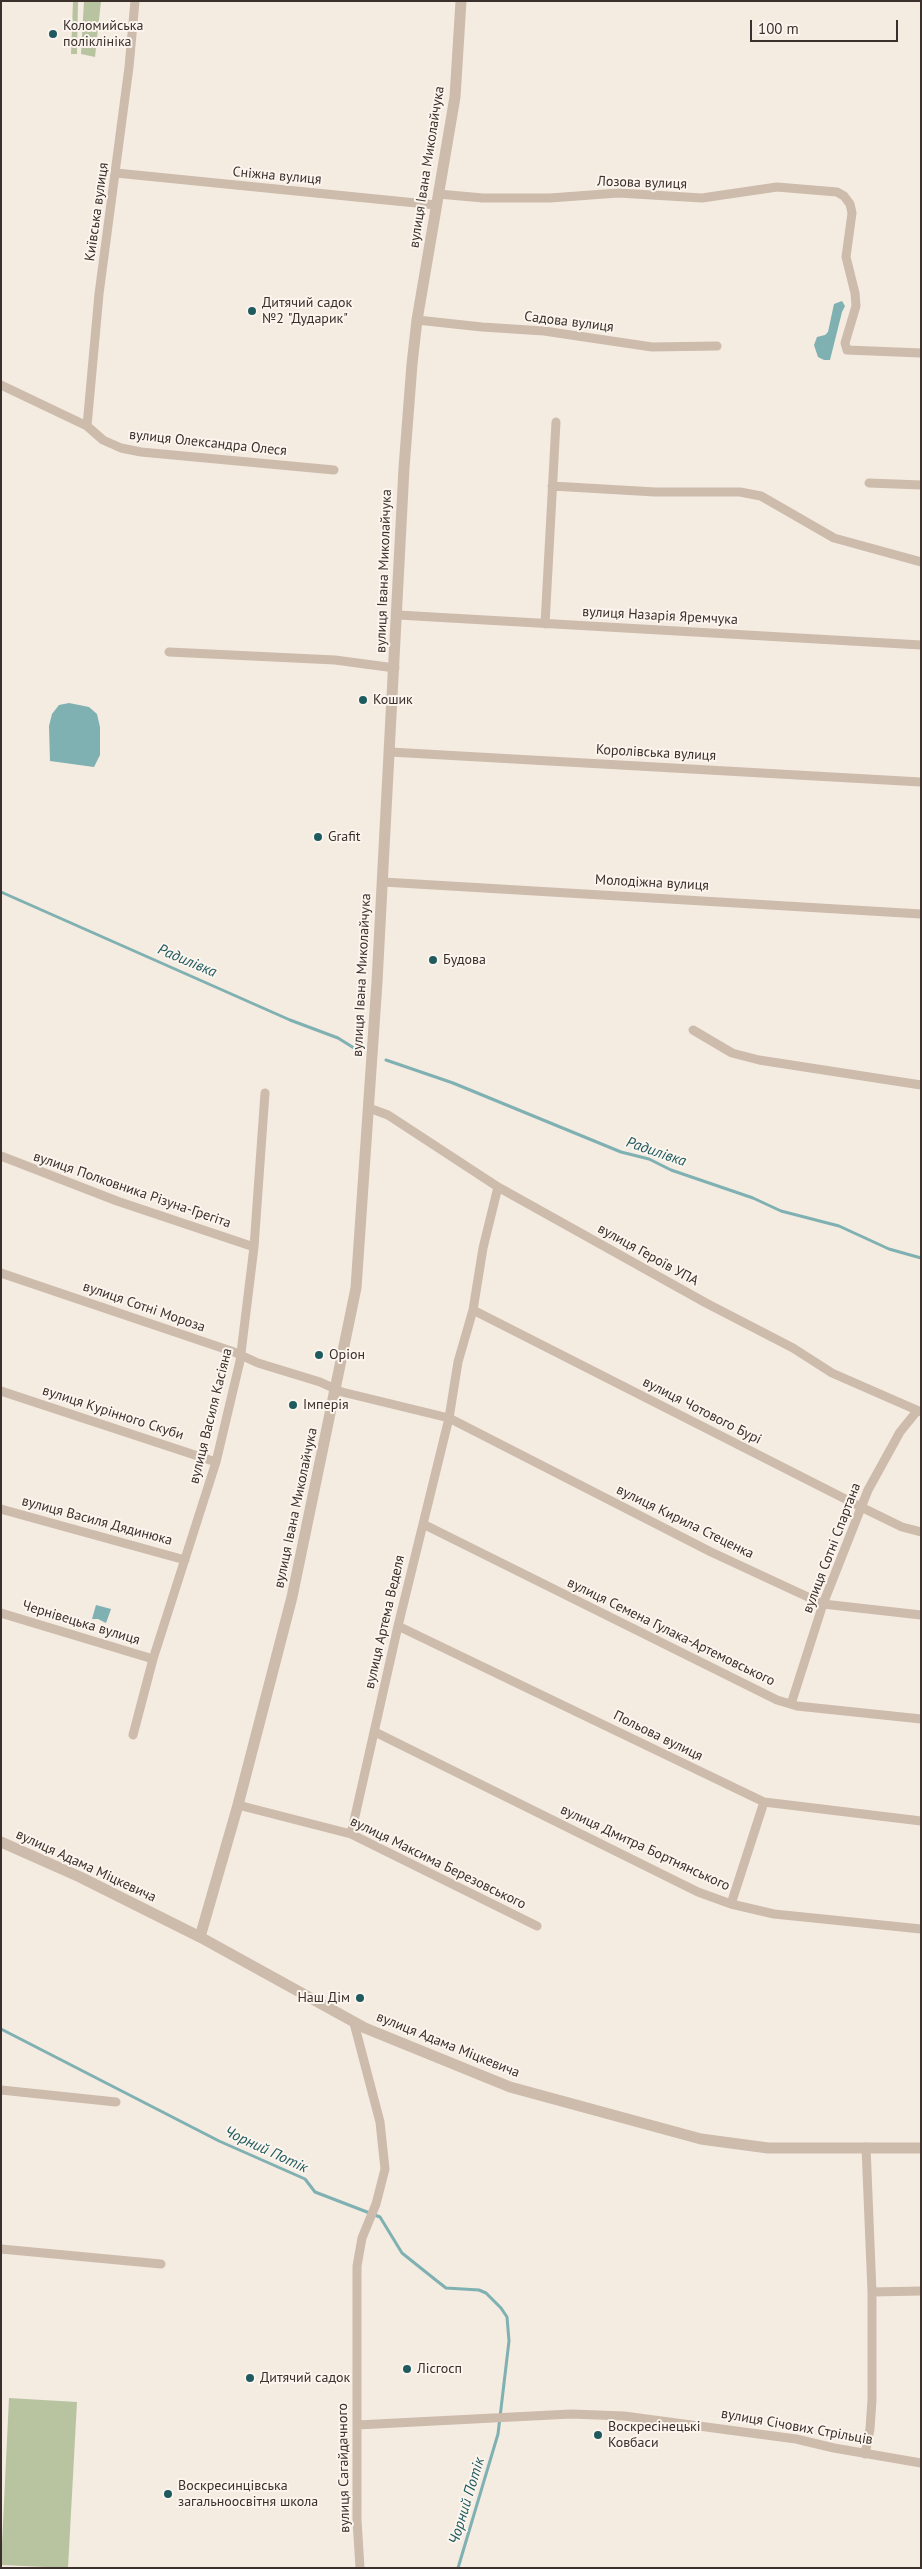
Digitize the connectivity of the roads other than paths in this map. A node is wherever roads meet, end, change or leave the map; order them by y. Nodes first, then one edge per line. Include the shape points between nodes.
1 (135, 1) edge
2 (461, 1) edge
3 (116, 173) junction
4 (437, 199) junction
5 (417, 320) junction
6 (717, 346) dead end
7 (921, 353) edge
8 (1, 385) edge
9 (556, 422) dead end
10 (87, 426) junction
11 (334, 470) dead end
12 (869, 483) dead end
13 (921, 485) edge
14 (552, 486) junction
15 (921, 562) edge
16 (398, 615) junction
17 (545, 624) junction
18 (921, 644) edge
19 (169, 652) dead end
20 (395, 668) junction
21 (390, 752) junction
22 (921, 782) edge
23 (382, 882) junction
24 (921, 914) edge
25 (693, 1030) dead end
26 (921, 1085) edge
27 (265, 1093) dead end
28 (369, 1108) junction
29 (1, 1156) edge
30 (498, 1187) junction
31 (254, 1247) junction
32 (1, 1273) edge
33 (473, 1310) junction
34 (241, 1355) junction
35 (336, 1390) junction
36 (1, 1391) edge
37 (919, 1412) edge
38 (449, 1418) junction
39 (216, 1462) junction
40 (863, 1508) junction
41 (1, 1510) edge
42 (423, 1524) junction
43 (921, 1532) edge
44 (185, 1560) junction
45 (823, 1604) junction
46 (1, 1613) edge
47 (921, 1615) edge
48 (398, 1626) junction
49 (153, 1659) junction
50 (791, 1704) junction
51 (921, 1718) edge
52 (375, 1732) junction
53 (133, 1735) dead end
54 (764, 1802) junction
55 (238, 1805) junction
56 (921, 1822) edge
57 (350, 1834) junction
58 (1, 1842) edge
59 (731, 1904) junction
60 (537, 1926) dead end
61 (921, 1929) edge
62 (200, 1936) junction
63 (354, 2023) junction
64 (1, 2090) edge
65 (116, 2102) dead end
66 (866, 2147) junction
67 (921, 2148) edge
68 (1, 2250) edge
69 (161, 2264) dead end
70 (921, 2291) edge
71 (872, 2292) junction
72 (357, 2425) junction
73 (865, 2454) junction
74 (921, 2463) edge
75 (360, 2568) edge

1 - 3 street, Київська вулиця
2 - 4 street, вулиця Івана Миколайчука via 455,96
3 - 4 street, Сніжна вулиця
3 - 10 street, Київська вулиця via 99,294
4 - 5 street, вулиця Івана Миколайчука
4 - 7 street, Лозова вулиця via 550,198 618,193 702,198 790,187 832,191 844,196 852,213 846,257 856,306 845,343 847,350
5 - 6 street, Садова вулиця via 544,331 652,347
5 - 16 street, вулиця Івана Миколайчука via 404,468
8 - 10 street, вулиця Олександра Олеся
9 - 14 street
10 - 11 street, вулиця Олександра Олеся via 102,440 141,452
12 - 13 street
14 - 15 street via 655,492 740,492 761,496 834,538
14 - 17 street
16 - 17 street, вулиця Назарія Яремчука
16 - 20 street, вулиця Івана Миколайчука
17 - 18 street, вулиця Назарія Яремчука
19 - 20 street via 335,660
20 - 21 street, вулиця Івана Миколайчука
21 - 22 street, Королівська вулиця
21 - 23 street, вулиця Івана Миколайчука
23 - 24 street, Молодіжна вулиця
23 - 28 street, вулиця Івана Миколайчука
25 - 26 street via 732,1053 759,1060
27 - 31 street, вулиця Василя Касіяна
28 - 30 street, вулиця Героїв УПА via 388,1115
28 - 35 street, вулиця Івана Миколайчука via 356,1288
29 - 31 street, вулиця Полковника Різуна-Грегіта via 117,1202
30 - 33 street, вулиця Артема Веделя via 483,1248
30 - 37 street, вулиця Героїв УПА via 793,1348 832,1373
31 - 34 street, вулиця Василя Касіяна
32 - 34 street, вулиця Сотні Мороза
33 - 38 street, вулиця Артема Веделя via 458,1362
33 - 40 street, вулиця Чотового Бурі
34 - 35 street, вулиця Сотні Мороза
34 - 39 street, вулиця Василя Касіяна
35 - 38 street, вулиця Сотні Мороза
35 - 55 street, вулиця Івана Миколайчука via 292,1597
36 - 39 street, вулиця Курінного Скуби
37 - 40 street, вулиця Сотні Спартана via 904,1426 892,1445 868,1490
38 - 42 street, вулиця Артема Веделя
38 - 45 street, вулиця Кирила Стеценка via 711,1552
39 - 44 street, вулиця Василя Касіяна
40 - 43 street, вулиця Чотового Бурі via 902,1527
40 - 45 street, вулиця Сотні Спартана
41 - 44 street, вулиця Василя Дядинюка
42 - 48 street, вулиця Артема Веделя
42 - 50 street, вулиця Семена Гулака-Артемовського via 777,1700
44 - 49 street, вулиця Василя Касіяна
45 - 47 street, вулиця Кирила Стеценка
45 - 50 street, вулиця Сотні Спартана
46 - 49 street, Чернівецька вулиця
48 - 52 street, вулиця Артема Веделя
48 - 54 street, Польова вулиця
49 - 53 street, вулиця Василя Касіяна
50 - 51 street, вулиця Семена Гулака-Артемовського
52 - 57 street, вулиця Артема Веделя
52 - 59 street, вулиця Дмитра Бортнянського via 698,1892
54 - 56 street, Польова вулиця
54 - 59 street
55 - 57 street, вулиця Максима Березовського
55 - 62 street, вулиця Івана Миколайчука
57 - 60 street, вулиця Максима Березовського
58 - 62 street, вулиця Адама Міцкевича
59 - 61 street, вулиця Дмитра Бортнянського via 774,1914
62 - 63 street, вулиця Адама Міцкевича
63 - 66 street, вулиця Адама Міцкевича via 510,2086 686,2137 768,2148
63 - 72 street, вулиця Сагайдачного via 385,2146 385,2169 356,2266
64 - 65 street
66 - 67 street, вулиця Адама Міцкевича
66 - 71 street
68 - 69 street
70 - 71 street
71 - 73 street via 872,2400
72 - 73 street, вулиця Січових Стрільців via 572,2414 653,2418 796,2439
72 - 75 street, вулиця Сагайдачного
73 - 74 street, вулиця Січових Стрільців

